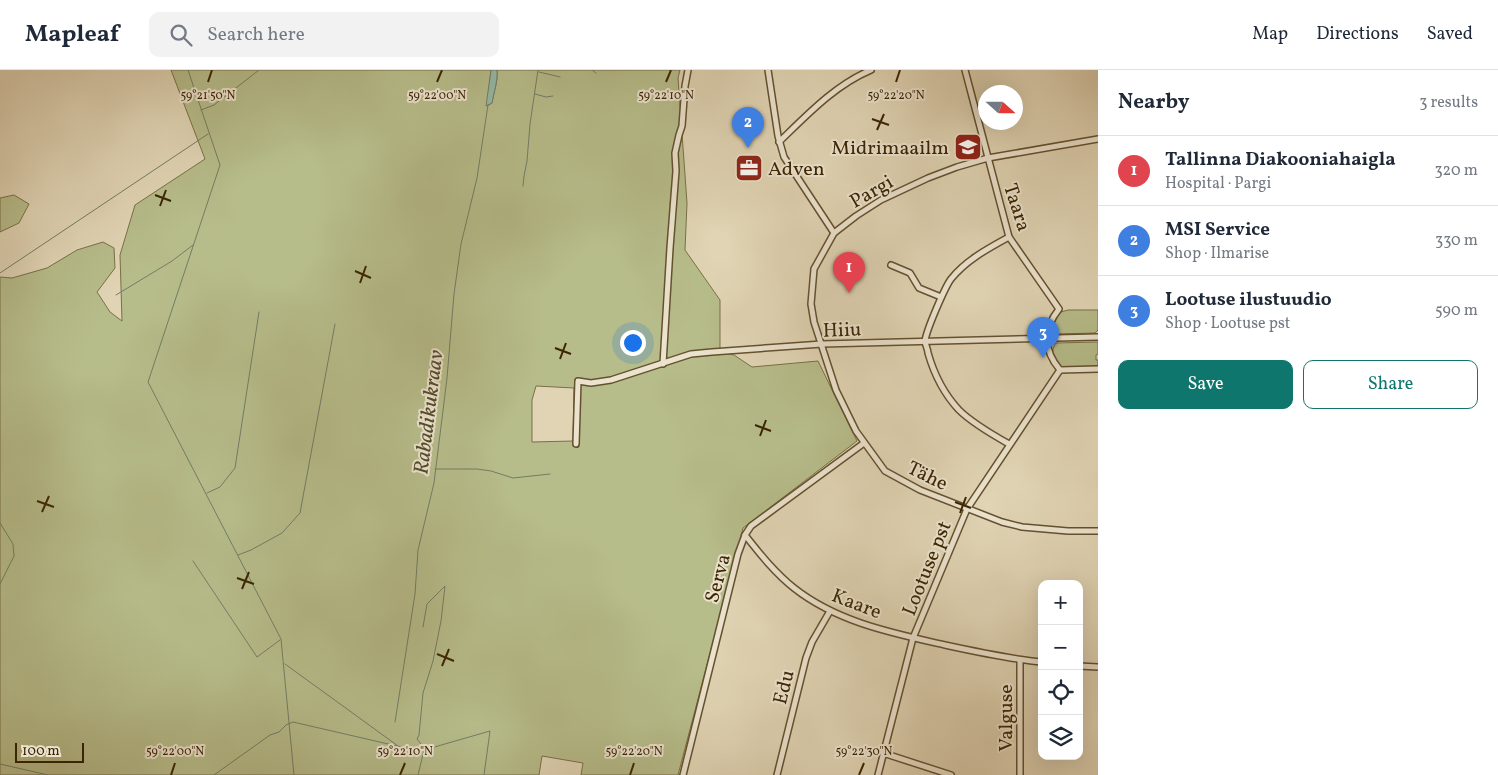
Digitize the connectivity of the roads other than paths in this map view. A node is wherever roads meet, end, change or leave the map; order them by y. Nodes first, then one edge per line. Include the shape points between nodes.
1 (688, 70) edge
2 (768, 70) edge
3 (854, 70) edge
4 (872, 70) edge
5 (965, 70) edge
6 (856, 76) junction
7 (1098, 139) edge
8 (779, 142) junction
9 (988, 158) junction
10 (834, 233) junction
11 (1009, 237) junction
12 (891, 265) dead end
13 (941, 297) junction
14 (1098, 337) edge
15 (1047, 339) junction
16 (925, 342) junction
17 (822, 344) junction
18 (664, 364) junction
19 (1098, 368) edge
20 (1060, 370) junction
21 (591, 383) junction
22 (577, 393) junction
23 (864, 443) junction
24 (576, 444) dead end
25 (1009, 444) junction
26 (966, 509) junction
27 (1098, 532) edge
28 (745, 535) junction
29 (830, 611) junction
30 (913, 638) junction
31 (1020, 660) junction
32 (1038, 662) edge
33 (1083, 666) edge
34 (1098, 668) edge
35 (883, 753) junction
36 (927, 768) junction
37 (683, 775) edge
38 (776, 775) edge
39 (878, 775) edge
40 (927, 775) edge
41 (951, 775) edge
42 (1020, 775) edge

1 - 18 street via 682,126 675,152
2 - 8 street
3 - 6 street
4 - 6 street
5 - 9 street, Taara
6 - 8 street via 808,113
7 - 9 street, Pargi
8 - 10 street via 784,156
9 - 10 street, Pargi via 956,167 900,191 856,216
9 - 11 street, Taara
10 - 17 street, Pargi via 814,269 811,304
11 - 13 street via 966,264 950,280
11 - 15 street, Taara via 1059,309 1049,326
12 - 13 street via 910,273 919,288
13 - 16 street
14 - 15 street, Hiiu
15 - 16 street, Hiiu
15 - 20 street via 1050,355
16 - 17 street, Hiiu
16 - 25 street via 942,387 959,410
17 - 18 street, Hiiu via 691,354
17 - 23 street, Tähe via 836,390
18 - 21 street, Hiiu
19 - 20 street
20 - 25 street, Lootuse pst
21 - 22 street, Hiiu
21 - 22 street, Hiiu via 578,381
22 - 24 street
23 - 26 street, Tähe via 885,471
23 - 28 street, Serva via 751,526
25 - 26 street, Lootuse pst
26 - 27 street, Tähe via 1022,527
26 - 30 street, Lootuse pst
28 - 29 street, Kaare via 768,564 794,588
28 - 37 street, Serva
29 - 30 street, Kaare
29 - 38 street, Edu via 806,658
30 - 31 street, Kaare
30 - 35 street, Lootuse pst
31 - 32 street, Kaare
31 - 42 street, Valguse
33 - 34 street
35 - 36 street
35 - 39 street, Lootuse pst
36 - 40 street
36 - 41 street

